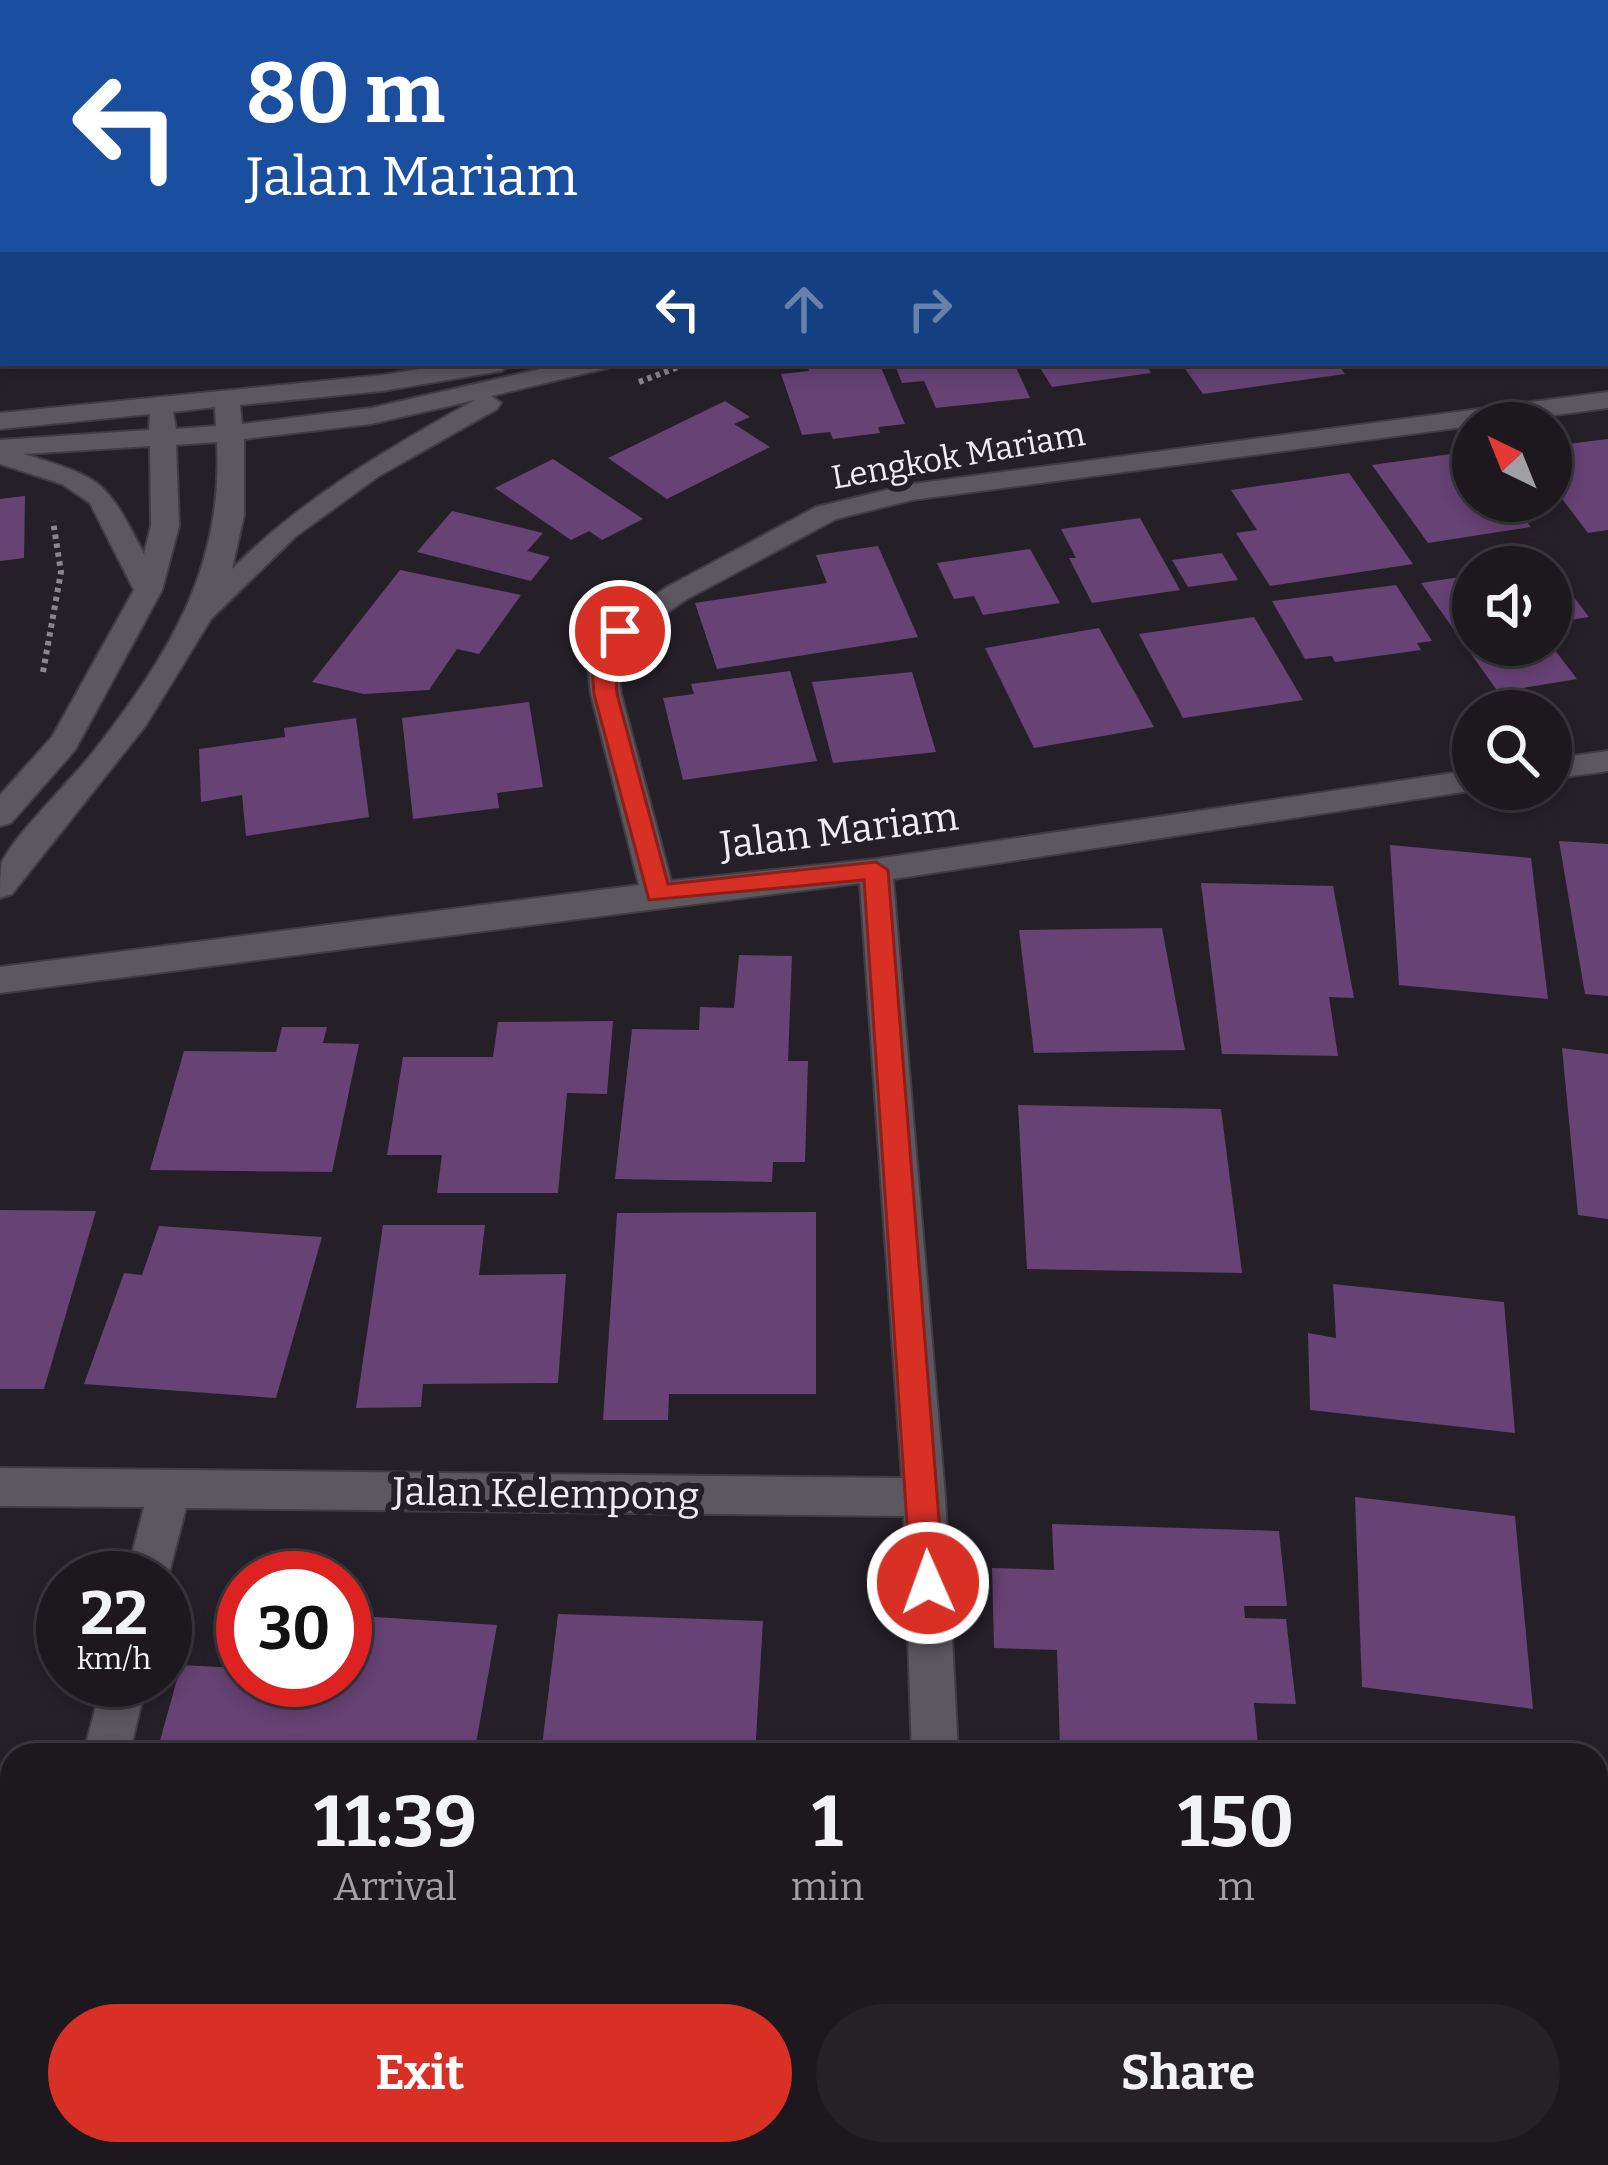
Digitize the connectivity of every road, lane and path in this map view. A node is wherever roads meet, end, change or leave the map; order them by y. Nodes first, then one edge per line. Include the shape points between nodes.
1 (479, 366) edge
2 (587, 366) edge
3 (680, 366) edge
4 (522, 383) junction
5 (629, 385) dead end
6 (227, 400) junction
7 (1608, 400) edge
8 (161, 406) junction
9 (0, 421) edge
10 (231, 433) junction
11 (164, 438) junction
12 (0, 452) edge
13 (61, 572) dead end
14 (148, 590) junction
15 (198, 619) junction
16 (37, 684) dead end
17 (1608, 760) edge
18 (1572, 766) edge
19 (1452, 784) edge
20 (0, 815) edge
21 (876, 870) junction
22 (0, 886) edge
23 (658, 894) junction
24 (0, 980) edge
25 (0, 1487) edge
26 (169, 1489) junction
27 (924, 1497) junction
28 (154, 1551) edge
29 (118, 1707) edge
30 (109, 1743) edge
31 (934, 1743) edge

1 - 6 street
2 - 4 street
3 - 5 path
4 - 10 street via 371,416
4 - 15 street via 369,470 286,531
6 - 8 street
6 - 10 street
7 - 23 street, Lengkok Mariam via 935,489 826,513 620,631 603,665
8 - 9 street
8 - 11 street
10 - 11 street
10 - 15 street via 228,530
11 - 12 street
11 - 14 street via 165,526
12 - 14 street via 73,478 101,498
13 - 16 path
14 - 20 street via 64,743
15 - 22 street via 122,735
17 - 18 street
19 - 21 street, Jalan Mariam
21 - 23 street, Jalan Mariam
21 - 27 street
23 - 24 street, Jalan Mariam
25 - 26 street, Jalan Kelempong
26 - 27 street, Jalan Kelempong
26 - 28 street
27 - 31 street
29 - 30 street

